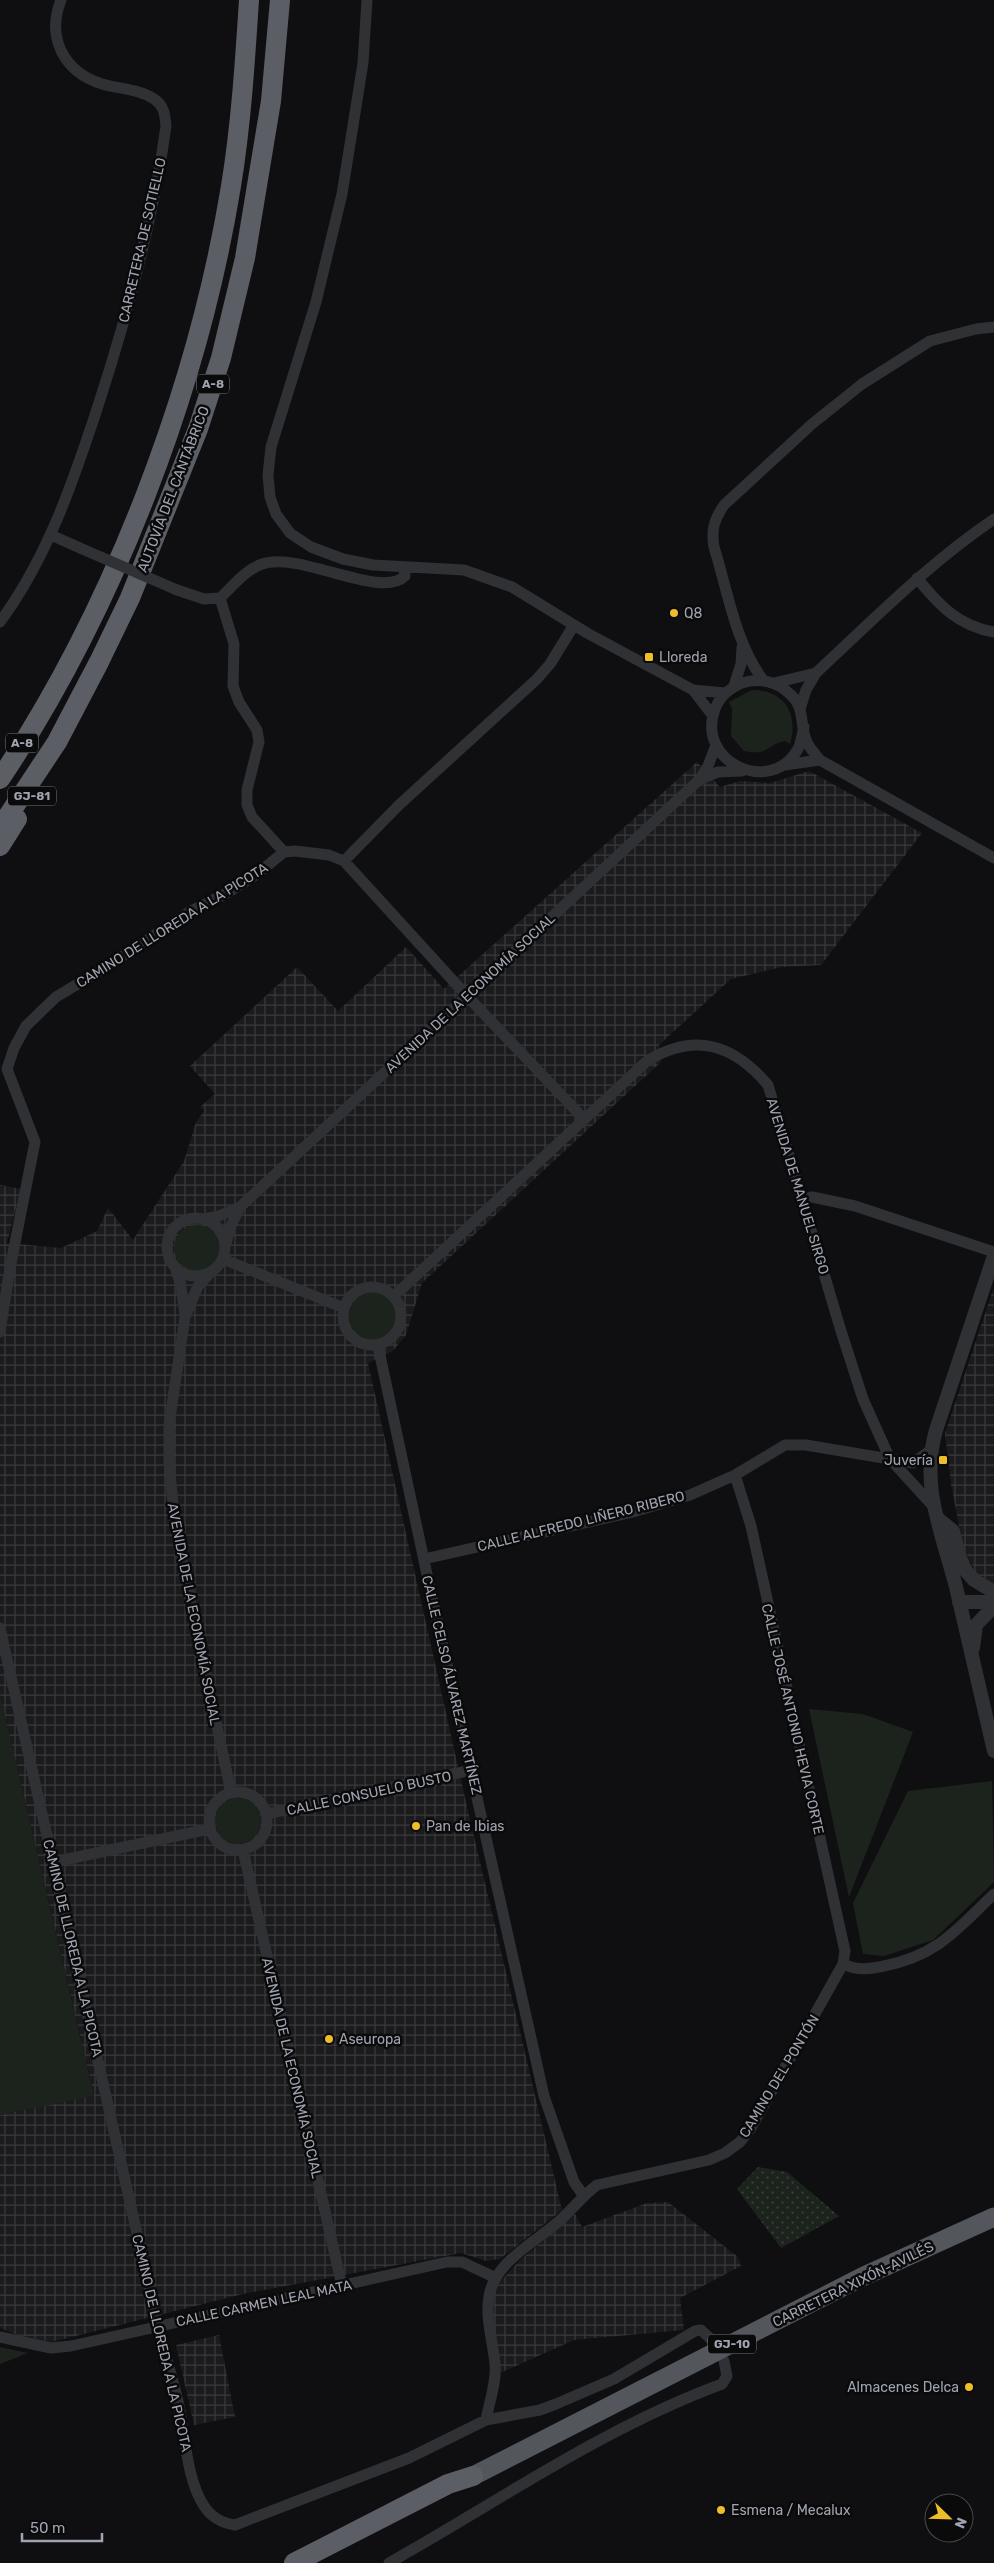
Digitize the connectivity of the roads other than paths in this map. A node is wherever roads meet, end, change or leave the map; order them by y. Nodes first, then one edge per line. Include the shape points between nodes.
1 (61, 0) edge
2 (249, 0) edge
3 (280, 0) edge
4 (367, 0) edge
5 (994, 327) edge
6 (994, 519) edge
7 (52, 535) junction
8 (404, 568) junction
9 (917, 578) junction
10 (220, 598) junction
11 (0, 622) edge
12 (574, 625) junction
13 (994, 632) edge
14 (742, 643) junction
15 (816, 673) junction
16 (769, 682) junction
17 (693, 690) junction
18 (730, 690) junction
19 (800, 708) junction
20 (713, 716) junction
21 (804, 727) junction
22 (57, 742) junction
23 (716, 745) junction
24 (820, 760) junction
25 (781, 766) junction
26 (750, 772) junction
27 (0, 779) edge
28 (700, 779) junction
29 (0, 828) edge
30 (0, 846) edge
31 (284, 852) junction
32 (994, 858) edge
33 (344, 861) junction
34 (467, 996) junction
35 (584, 1119) junction
36 (803, 1198) junction
37 (240, 1207) junction
38 (204, 1219) junction
39 (224, 1253) junction
40 (994, 1254) edge
41 (175, 1267) junction
42 (210, 1273) junction
43 (990, 1281) edge
44 (394, 1296) junction
45 (344, 1308) junction
46 (185, 1316) junction
47 (0, 1332) edge
48 (378, 1346) junction
49 (931, 1450) junction
50 (890, 1459) junction
51 (735, 1475) junction
52 (935, 1512) junction
53 (424, 1559) junction
54 (994, 1592) edge
55 (959, 1602) junction
56 (994, 1602) edge
57 (994, 1606) edge
58 (0, 1628) edge
59 (972, 1656) junction
60 (994, 1751) edge
61 (472, 1770) junction
62 (231, 1792) junction
63 (266, 1814) junction
64 (210, 1829) junction
65 (243, 1850) junction
66 (54, 1862) junction
67 (994, 1894) edge
68 (843, 1964) junction
69 (583, 2195) junction
70 (994, 2217) edge
71 (496, 2278) junction
72 (342, 2286) junction
73 (158, 2326) junction
74 (0, 2337) edge
75 (714, 2342) dead end
76 (724, 2361) dead end
77 (486, 2420) junction
78 (473, 2476) junction
79 (294, 2563) edge
80 (317, 2563) edge
81 (389, 2563) edge

1 - 7 street, CARRETERA DE SOTIELLO via 55,34 59,50 69,64 90,80 155,99 165,113 166,126 138,273 74,479
2 - 27 highway, AUTOVÍA DEL CANTÁBRICO / A-8 via 242,103 231,186 194,349 148,491 104,592 43,707
3 - 22 highway, AUTOVÍA DEL CANTÁBRICO / A-8 via 271,101 257,190 245,258 221,358 179,482 130,598
4 - 8 street via 363,63 342,194 316,302 271,447 268,475 276,514 290,532 311,547 343,559
5 - 14 street via 976,328 930,341 862,384 812,424 724,505 712,532
6 - 9 street via 957,544
7 - 10 street, bridge via 177,590 204,599
7 - 11 street, CARRETERA DE SOTIELLO via 25,588
8 - 10 street via 405,576 401,580 368,582 279,560 261,564 244,573
8 - 12 street via 464,570 494,579
9 - 13 street via 944,610 960,622
9 - 15 street
10 - 31 street via 234,644 233,686 257,730 259,742 246,805 252,817
12 - 17 street
12 - 33 street via 538,679 413,792
14 - 16 street via 751,663
14 - 18 street via 741,664
15 - 16 street
15 - 19 street
16 - 18 street via 749,680
16 - 19 street via 793,696
17 - 18 street
17 - 20 street
18 - 20 street
19 - 21 street
20 - 23 street via 712,732
21 - 24 street via 808,744
21 - 25 street via 798,748
22 - 29 highway, AUTOVÍA DEL CANTÁBRICO / A-8
22 - 30 highway, GJ-81 via 37,788
23 - 26 street via 733,765
23 - 28 street, AVENIDA DE LA ECONOMÍA SOCIAL
24 - 25 street
24 - 32 street
25 - 26 street
26 - 28 street, AVENIDA DE LA ECONOMÍA SOCIAL via 718,772
28 - 34 street, AVENIDA DE LA ECONOMÍA SOCIAL
31 - 33 street via 329,855
31 - 47 street, CAMINO DE LLOREDA A LA PICOTA via 235,888 189,912 56,997 26,1026 7,1069 35,1142
33 - 34 street
34 - 35 street
34 - 37 street, AVENIDA DE LA ECONOMÍA SOCIAL
35 - 36 street, AVENIDA DE MANUEL SIRGO via 661,1053 690,1045 719,1048 745,1062 768,1085
35 - 44 street, AVENIDA DE MANUEL SIRGO
36 - 40 street via 855,1206
36 - 50 street, AVENIDA DE MANUEL SIRGO via 863,1399
37 - 38 street, AVENIDA DE LA ECONOMÍA SOCIAL
37 - 39 street, AVENIDA DE LA ECONOMÍA SOCIAL via 230,1228
38 - 39 street via 217,1226 222,1234
38 - 41 street via 189,1218 173,1229 166,1248
39 - 42 street
39 - 45 street
40 - 43 street
41 - 42 street via 190,1276
41 - 46 street, AVENIDA DE LA ECONOMÍA SOCIAL
42 - 46 street, AVENIDA DE LA ECONOMÍA SOCIAL via 198,1286
43 - 49 street
44 - 45 street via 379,1287 370,1287 354,1293
44 - 48 street via 402,1312 399,1330 394,1337
45 - 48 street via 342,1318 350,1336 358,1343
46 - 62 street, AVENIDA DE LA ECONOMÍA SOCIAL via 169,1425 171,1499
48 - 53 street, CALLE CELSO ÁLVAREZ MARTÍNEZ
49 - 50 street via 913,1462
49 - 52 street via 929,1474
50 - 51 street, CALLE ALFREDO LIÑERO RIBERO via 806,1445 786,1445
50 - 52 street, AVENIDA DE MANUEL SIRGO
51 - 53 street, CALLE ALFREDO LIÑERO RIBERO via 690,1495 633,1512
51 - 68 street, CALLE JOSÉ ANTONIO HEVIA CORTE via 751,1526 803,1760 845,1951
52 - 54 street via 952,1531 966,1571
52 - 55 street, AVENIDA DE MANUEL SIRGO
53 - 61 street, CALLE CELSO ÁLVAREZ MARTÍNEZ
55 - 56 street
55 - 59 street, AVENIDA DE MANUEL SIRGO
57 - 59 street via 976,1625
58 - 66 street, CAMINO DE LLOREDA A LA PICOTA
59 - 60 street, AVENIDA DE MANUEL SIRGO
61 - 63 street, CALLE CONSUELO BUSTO
61 - 69 street, CALLE CELSO ÁLVAREZ MARTÍNEZ via 544,2096 574,2182
62 - 63 street via 249,1794 263,1806
62 - 64 street via 215,1802 210,1810
63 - 65 street via 265,1833 252,1847
64 - 65 street via 213,1837 226,1848
64 - 66 street
65 - 72 street, AVENIDA DE LA ECONOMÍA SOCIAL
66 - 73 street, CAMINO DE LLOREDA A LA PICOTA
67 - 68 street via 937,1947 923,1955 868,1969
68 - 69 street, CAMINO DEL PONTÓN via 740,2142 709,2160 596,2185
69 - 71 street, CAMINO DEL PONTÓN via 558,2222 516,2255
70 - 78 highway, CARRETERA XIXÓN-AVILÉS / GJ-10 via 862,2277
71 - 72 street, CALLE CARMEN LEAL MATA via 462,2262 447,2262
71 - 77 street via 489,2296 490,2332 496,2366
72 - 73 street, CALLE CARMEN LEAL MATA
73 - 74 street, CALLE CARMEN LEAL MATA via 64,2347 28,2345
73 - 77 street, CAMINO DE LLOREDA A LA PICOTA via 178,2400 195,2485 202,2504 212,2516 226,2524 235,2525 273,2512 409,2458
75 - 77 street, CAMINO DE LLOREDA A LA PICOTA via 702,2330 695,2332 614,2379 556,2404
76 - 81 street via 727,2376 722,2384 656,2412 551,2465 472,2516
78 - 79 highway, GJ-10 via 448,2484
78 - 80 highway, GJ-10 via 450,2494

